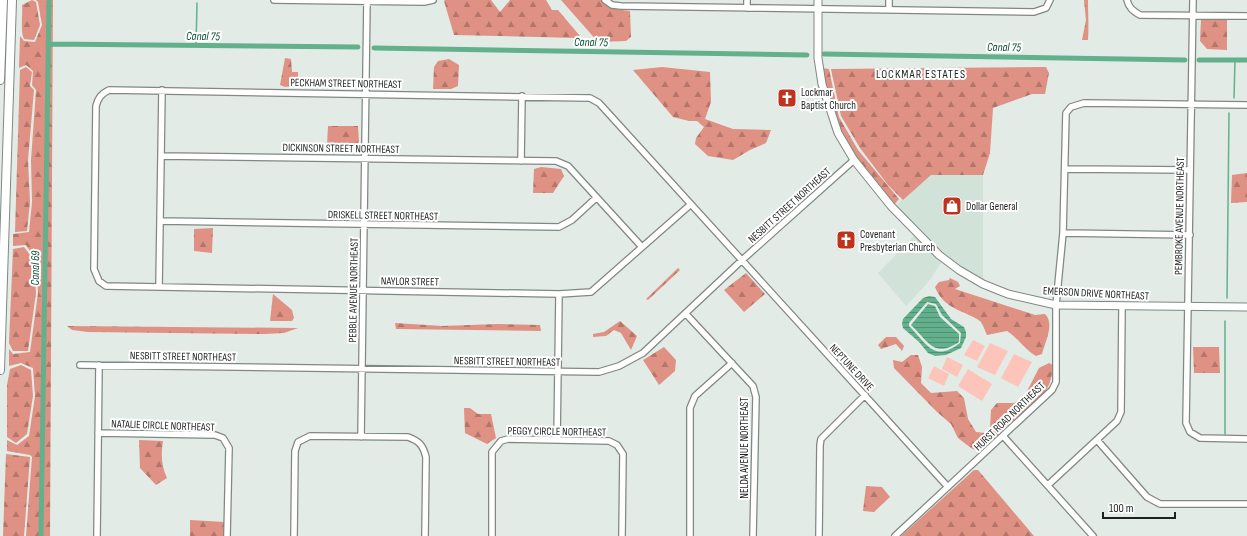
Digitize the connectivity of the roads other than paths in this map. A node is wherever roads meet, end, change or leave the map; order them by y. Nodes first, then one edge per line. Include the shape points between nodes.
1 (3, 0) edge
2 (12, 0) edge
3 (274, 0) edge
4 (302, 0) edge
5 (433, 0) edge
6 (605, 0) edge
7 (747, 0) edge
8 (818, 0) edge
9 (890, 0) edge
10 (1050, 0) edge
11 (1127, 0) edge
12 (1193, 0) edge
13 (367, 1) edge
14 (747, 8) junction
15 (818, 9) junction
16 (889, 10) junction
17 (1192, 15) junction
18 (1247, 16) edge
19 (0, 80) edge
20 (162, 90) junction
21 (366, 93) junction
22 (522, 96) junction
23 (590, 98) joint
24 (1191, 104) junction
25 (1247, 105) edge
26 (161, 156) junction
27 (365, 158) junction
28 (854, 160) junction
29 (521, 161) junction
30 (1066, 169) junction
31 (1190, 170) junction
32 (596, 198) junction
33 (690, 205) junction
34 (160, 222) junction
35 (364, 225) junction
36 (1064, 233) junction
37 (1190, 235) junction
38 (642, 247) junction
39 (741, 261) junction
40 (99, 281) joint
41 (159, 287) junction
42 (362, 290) junction
43 (559, 294) junction
44 (1056, 305) junction
45 (1122, 307) junction
46 (1188, 307) junction
47 (1247, 307) edge
48 (686, 314) junction
49 (732, 363) junction
50 (80, 365) dead end
51 (99, 365) junction
52 (361, 369) junction
53 (0, 370) edge
54 (559, 372) junction
55 (865, 395) junction
56 (98, 434) junction
57 (360, 437) junction
58 (1004, 437) junction
59 (1247, 439) edge
60 (557, 440) junction
61 (1098, 440) junction
62 (1048, 485) junction
63 (948, 487) junction
64 (1247, 504) edge
65 (97, 536) edge
66 (227, 536) edge
67 (294, 536) edge
68 (425, 536) edge
69 (492, 536) edge
70 (622, 536) edge
71 (690, 536) edge
72 (753, 536) edge
73 (819, 536) edge
74 (895, 536) edge
75 (1093, 536) edge

1 - 19 main road
2 - 53 main road
3 - 4 street
4 - 13 street
5 - 13 street
6 - 14 street via 612,5
7 - 14 street
8 - 15 street, EMERSON DRIVE NORTHEAST
9 - 16 street
10 - 16 street via 1046,8 1036,12
11 - 17 street via 1133,11 1140,15
12 - 17 street, PEMBROKE AVENUE NORTHEAST
13 - 21 street, PEBBLE AVENUE NORTHEAST
14 - 15 street
15 - 16 street
15 - 28 street, EMERSON DRIVE NORTHEAST via 818,58 822,84 838,133
17 - 18 street
17 - 24 street, PEMBROKE AVENUE NORTHEAST
20 - 21 street, PECKHAM STREET NORTHEAST
20 - 26 street
20 - 40 street, PECKHAM STREET NORTHEAST via 109,90 97,100 94,269
21 - 22 street, PECKHAM STREET NORTHEAST
21 - 27 street, PEBBLE AVENUE NORTHEAST
22 - 23 street, PECKHAM STREET NORTHEAST
22 - 29 street
23 - 33 street, NEPTUNE DRIVE via 598,102
24 - 25 street
24 - 30 street, HURST ROAD NORTHEAST via 1084,103 1071,107 1066,113
24 - 31 street, PEMBROKE AVENUE NORTHEAST
26 - 27 street, DICKINSON STREET NORTHEAST
26 - 34 street
27 - 29 street, DICKINSON STREET NORTHEAST
27 - 35 street, PEBBLE AVENUE NORTHEAST
28 - 39 street, NESBITT STREET NORTHEAST
28 - 44 street, EMERSON DRIVE NORTHEAST via 891,206 939,255 954,266 983,284
29 - 32 street, DICKINSON STREET NORTHEAST via 556,161 568,166
30 - 31 street
30 - 36 street, HURST ROAD NORTHEAST
31 - 37 street, PEMBROKE AVENUE NORTHEAST
32 - 35 street, DRISKELL STREET NORTHEAST via 572,220 559,227
32 - 38 street, DICKINSON STREET NORTHEAST
33 - 38 street, NAYLOR STREET
33 - 39 street, NEPTUNE DRIVE
34 - 35 street, DRISKELL STREET NORTHEAST
34 - 41 street
35 - 42 street, PEBBLE AVENUE NORTHEAST
36 - 37 street
36 - 44 street, HURST ROAD NORTHEAST
37 - 46 street, PEMBROKE AVENUE NORTHEAST
38 - 43 street, NAYLOR STREET via 591,292
39 - 48 street, NESBITT STREET NORTHEAST
39 - 55 street, NEPTUNE DRIVE
40 - 41 street, NAYLOR STREET via 106,286
41 - 42 street, NAYLOR STREET
42 - 43 street, NAYLOR STREET
42 - 52 street, PEBBLE AVENUE NORTHEAST
43 - 54 street
44 - 45 street, EMERSON DRIVE NORTHEAST
44 - 58 street, HURST ROAD NORTHEAST via 1056,382 1052,390
45 - 46 street, EMERSON DRIVE NORTHEAST
45 - 61 street via 1121,412 1117,421
46 - 47 street, EMERSON DRIVE NORTHEAST
46 - 59 street, PEMBROKE AVENUE NORTHEAST via 1186,423 1190,432 1200,438
48 - 49 street, NELDA AVENUE NORTHEAST
48 - 54 street, NESBITT STREET NORTHEAST via 643,353 619,366 598,372
49 - 71 street via 695,396 690,408
49 - 72 street, NELDA AVENUE NORTHEAST via 753,386 756,397
50 - 51 street, NESBITT STREET NORTHEAST
51 - 52 street, NESBITT STREET NORTHEAST
51 - 56 street
52 - 54 street, NESBITT STREET NORTHEAST
52 - 57 street, PEBBLE AVENUE NORTHEAST
54 - 60 street
55 - 63 street, NEPTUNE DRIVE
55 - 73 street via 821,439
56 - 65 street
56 - 66 street, NATALIE CIRCLE NORTHEAST via 215,435 223,438 229,448
57 - 67 street via 310,436 298,442 295,451
57 - 68 street via 408,437 423,446 426,457
58 - 62 street
58 - 63 street, HURST ROAD NORTHEAST
60 - 69 street, PEGGY CIRCLE NORTHEAST via 508,439 495,446 492,452
60 - 70 street, PEGGY CIRCLE NORTHEAST via 609,441 617,445 623,454
61 - 62 street
61 - 64 street via 1147,497 1160,504
62 - 75 street
63 - 74 street, HURST ROAD NORTHEAST

